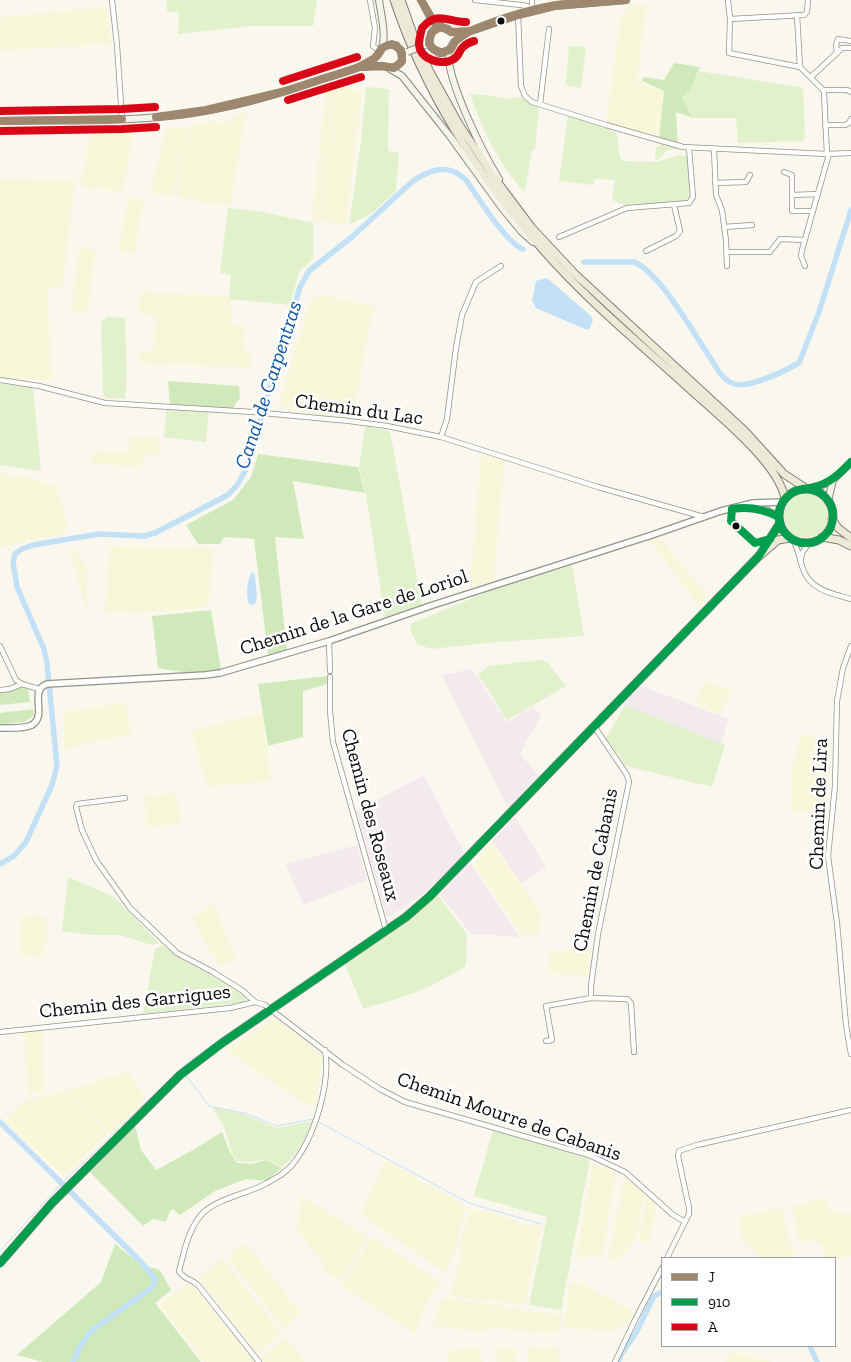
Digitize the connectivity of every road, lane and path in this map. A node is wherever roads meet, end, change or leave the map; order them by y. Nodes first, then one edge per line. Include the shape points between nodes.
1 (112, 0) edge
2 (370, 0) edge
3 (379, 0) edge
4 (394, 0) edge
5 (401, 0) edge
6 (421, 0) edge
7 (475, 0) edge
8 (532, 0) edge
9 (626, 0) edge
10 (728, 0) edge
11 (808, 0) edge
12 (532, 11) junction
13 (518, 15) junction
14 (797, 15) junction
15 (730, 19) junction
16 (440, 27) junction
17 (549, 29) dead end
18 (451, 32) junction
19 (468, 32) junction
20 (851, 41) edge
21 (454, 42) junction
22 (427, 45) junction
23 (851, 48) edge
24 (449, 50) junction
25 (380, 51) junction
26 (404, 52) junction
27 (837, 53) junction
28 (800, 67) junction
29 (358, 68) junction
30 (387, 68) junction
31 (811, 77) junction
32 (823, 90) junction
33 (851, 92) edge
34 (540, 104) junction
35 (122, 119) junction
36 (851, 119) edge
37 (0, 121) edge
38 (825, 124) junction
39 (689, 148) junction
40 (714, 149) junction
41 (851, 153) edge
42 (828, 154) junction
43 (784, 172) dead end
44 (750, 175) dead end
45 (715, 183) junction
46 (818, 194) junction
47 (792, 195) junction
48 (674, 205) junction
49 (516, 208) junction
50 (813, 211) junction
51 (752, 225) dead end
52 (724, 227) junction
53 (676, 236) junction
54 (559, 237) dead end
55 (804, 240) junction
56 (682, 242) dead end
57 (544, 251) junction
58 (646, 251) dead end
59 (727, 252) junction
60 (501, 266) dead end
61 (727, 266) dead end
62 (805, 266) dead end
63 (0, 380) edge
64 (441, 436) junction
65 (851, 462) edge
66 (833, 480) junction
67 (807, 488) junction
68 (784, 500) junction
69 (828, 501) junction
70 (740, 507) junction
71 (704, 517) junction
72 (832, 519) junction
73 (779, 520) junction
74 (822, 537) junction
75 (851, 538) edge
76 (792, 539) junction
77 (809, 543) junction
78 (851, 546) edge
79 (758, 557) junction
80 (801, 560) junction
81 (851, 599) edge
82 (329, 641) junction
83 (0, 646) edge
84 (851, 646) edge
85 (22, 684) junction
86 (40, 689) junction
87 (0, 690) edge
88 (594, 726) junction
89 (0, 728) edge
90 (125, 798) dead end
91 (386, 930) junction
92 (591, 998) junction
93 (255, 1002) junction
94 (271, 1009) junction
95 (0, 1032) edge
96 (546, 1041) dead end
97 (325, 1050) junction
98 (634, 1052) dead end
99 (851, 1054) edge
100 (851, 1110) edge
101 (684, 1224) junction
102 (668, 1257) edge
103 (0, 1263) edge
104 (661, 1270) edge
105 (259, 1362) edge
106 (615, 1362) edge

1 - 35 street
2 - 25 street via 375,28 373,46
3 - 25 main road via 383,33
4 - 57 main road via 412,49 452,126 494,189
5 - 49 main road via 430,72 460,126
6 - 16 main road
7 - 12 street via 528,6
8 - 12 street
9 - 12 main road via 564,4
10 - 15 street
11 - 14 street via 808,12
12 - 13 main road
13 - 19 main road
13 - 34 street via 521,86 525,96
14 - 15 street
14 - 28 street
15 - 28 street via 729,53
16 - 18 main road
16 - 22 main road via 431,33
17 - 34 street
18 - 19 main road
18 - 21 main road
19 - 21 main road
20 - 27 street via 838,39
21 - 24 main road
22 - 24 main road via 436,52
22 - 26 main road, bridge
23 - 27 street via 842,48
24 - 49 main road via 448,65 478,140
25 - 26 main road via 389,44
25 - 29 main road
25 - 30 main road via 380,63
26 - 30 main road via 400,64
27 - 31 street
28 - 31 street
29 - 30 main road
29 - 35 main road via 225,107 180,115
30 - 57 main road via 402,76 521,232
31 - 32 street
32 - 33 street
32 - 38 street
34 - 39 street
35 - 37 main road
36 - 38 street via 845,125
38 - 42 street
39 - 40 street
39 - 48 street via 693,197 690,203
40 - 42 street
40 - 45 street
41 - 42 street
42 - 46 street
43 - 47 street via 792,175
44 - 45 street via 746,182
45 - 52 street
46 - 47 street
46 - 50 street
47 - 50 street via 792,211
48 - 53 street via 680,231
48 - 54 street via 627,208
49 - 67 main road via 574,273 744,431 784,474
50 - 55 street
51 - 52 street
52 - 59 street
53 - 56 street
53 - 58 street
55 - 59 street via 780,239 770,252
55 - 62 street via 801,256
57 - 68 main road via 748,444 774,474
59 - 61 street
60 - 64 street via 476,282 462,315 448,418
63 - 64 street, Chemin du Lac via 105,403 264,413 387,426
64 - 71 street, Chemin du Lac via 598,487
65 - 66 main road
66 - 67 main road
66 - 69 main road
67 - 68 main road via 792,492
67 - 69 main road
68 - 70 street, Chemin de la Gare de Loriol
68 - 73 main road
69 - 72 main road
70 - 71 street, Chemin de la Gare de Loriol
70 - 73 street, Chemin de la Gare de Loriol via 766,510
71 - 82 street, Chemin de la Gare de Loriol
72 - 74 main road
72 - 75 main road
73 - 76 main road
73 - 79 main road
74 - 77 main road
74 - 78 main road
76 - 77 main road
76 - 79 main road via 778,540
76 - 80 street
77 - 80 street
79 - 88 main road
80 - 81 street via 805,574 815,585
82 - 86 street, Chemin de la Gare de Loriol via 220,673 49,683
82 - 91 street, Chemin des Roseaux via 333,742
83 - 85 street via 12,673
84 - 99 street, Chemin de Lira via 843,668 838,701 828,856
85 - 86 street
85 - 87 street
86 - 89 street via 39,716 33,724
88 - 91 main road via 430,896
88 - 92 street, Chemin de Cabanis via 627,775 628,782 598,934
90 - 93 street via 76,804 82,830 96,860 130,908 177,953 221,977
91 - 94 main road
92 - 96 street via 546,1006 552,1040
92 - 98 street via 627,1000 630,1003
93 - 94 street, Chemin des Garrigues
93 - 95 street, Chemin des Garrigues via 230,1008
94 - 97 street, Chemin Mourre de Cabanis
94 - 103 main road via 180,1075 47,1209
97 - 101 street, Chemin Mourre de Cabanis via 343,1065 404,1102 589,1155 620,1169
97 - 105 street via 326,1080 314,1126 302,1150 291,1166 268,1183 204,1211 191,1232 179,1271 185,1278 194,1280
100 - 101 street via 679,1151 689,1208
101 - 102 street
104 - 106 street

